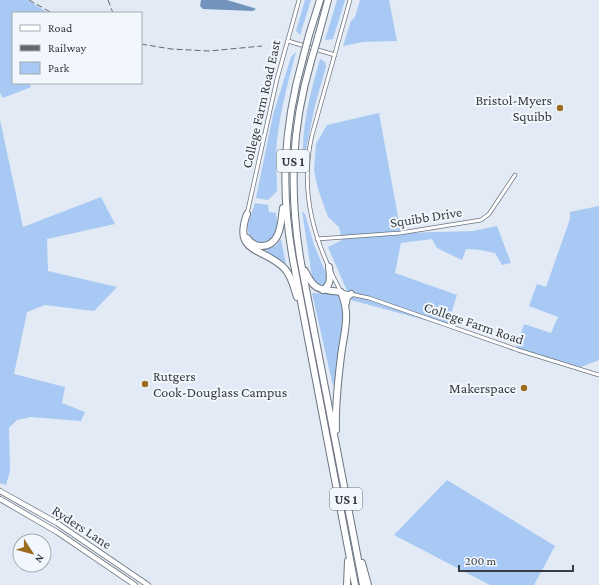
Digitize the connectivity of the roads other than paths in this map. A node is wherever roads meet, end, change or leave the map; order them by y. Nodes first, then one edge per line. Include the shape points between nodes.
1 (299, 0) edge
2 (320, 0) edge
3 (328, 0) edge
4 (350, 0) edge
5 (288, 41) junction
6 (335, 55) junction
7 (515, 175) dead end
8 (285, 195) junction
9 (247, 214) junction
10 (317, 239) junction
11 (302, 262) junction
12 (329, 267) junction
13 (323, 290) junction
14 (341, 292) junction
15 (351, 294) junction
16 (346, 303) junction
17 (305, 319) junction
18 (599, 375) edge
19 (338, 455) junction
20 (0, 491) edge
21 (0, 499) edge
22 (355, 544) junction
23 (348, 546) junction
24 (136, 585) edge
25 (148, 585) edge
26 (347, 585) edge
27 (355, 585) edge
28 (363, 585) edge
29 (368, 585) edge

1 - 5 street, College Farm Road East
2 - 8 highway, US 1, bridge via 293,97 285,153
3 - 11 highway, US 1, bridge via 298,111 293,166 295,221
4 - 6 street
5 - 6 street
5 - 9 street, College Farm Road East via 275,87
6 - 10 street via 312,135 308,160 308,204
7 - 10 street, Squibb Drive via 487,216 481,220 400,233
8 - 9 highway via 280,230 269,244 257,245 248,239 245,230
8 - 17 highway, US 1 via 289,237
9 - 17 highway via 242,231 246,242 285,269
10 - 12 street
11 - 13 highway via 312,284
11 - 19 highway, US 1
12 - 13 highway via 330,282
12 - 14 street
13 - 14 highway
14 - 15 street, College Farm Road
14 - 16 highway
15 - 16 highway via 347,297
15 - 18 street, College Farm Road
16 - 19 highway via 335,409
17 - 23 highway, US 1
19 - 22 highway, US 1
20 - 25 main road, Ryders Lane via 57,523
21 - 24 main road, Ryders Lane via 57,532
22 - 28 highway, US 1
22 - 29 highway
23 - 26 highway
23 - 27 highway, US 1

